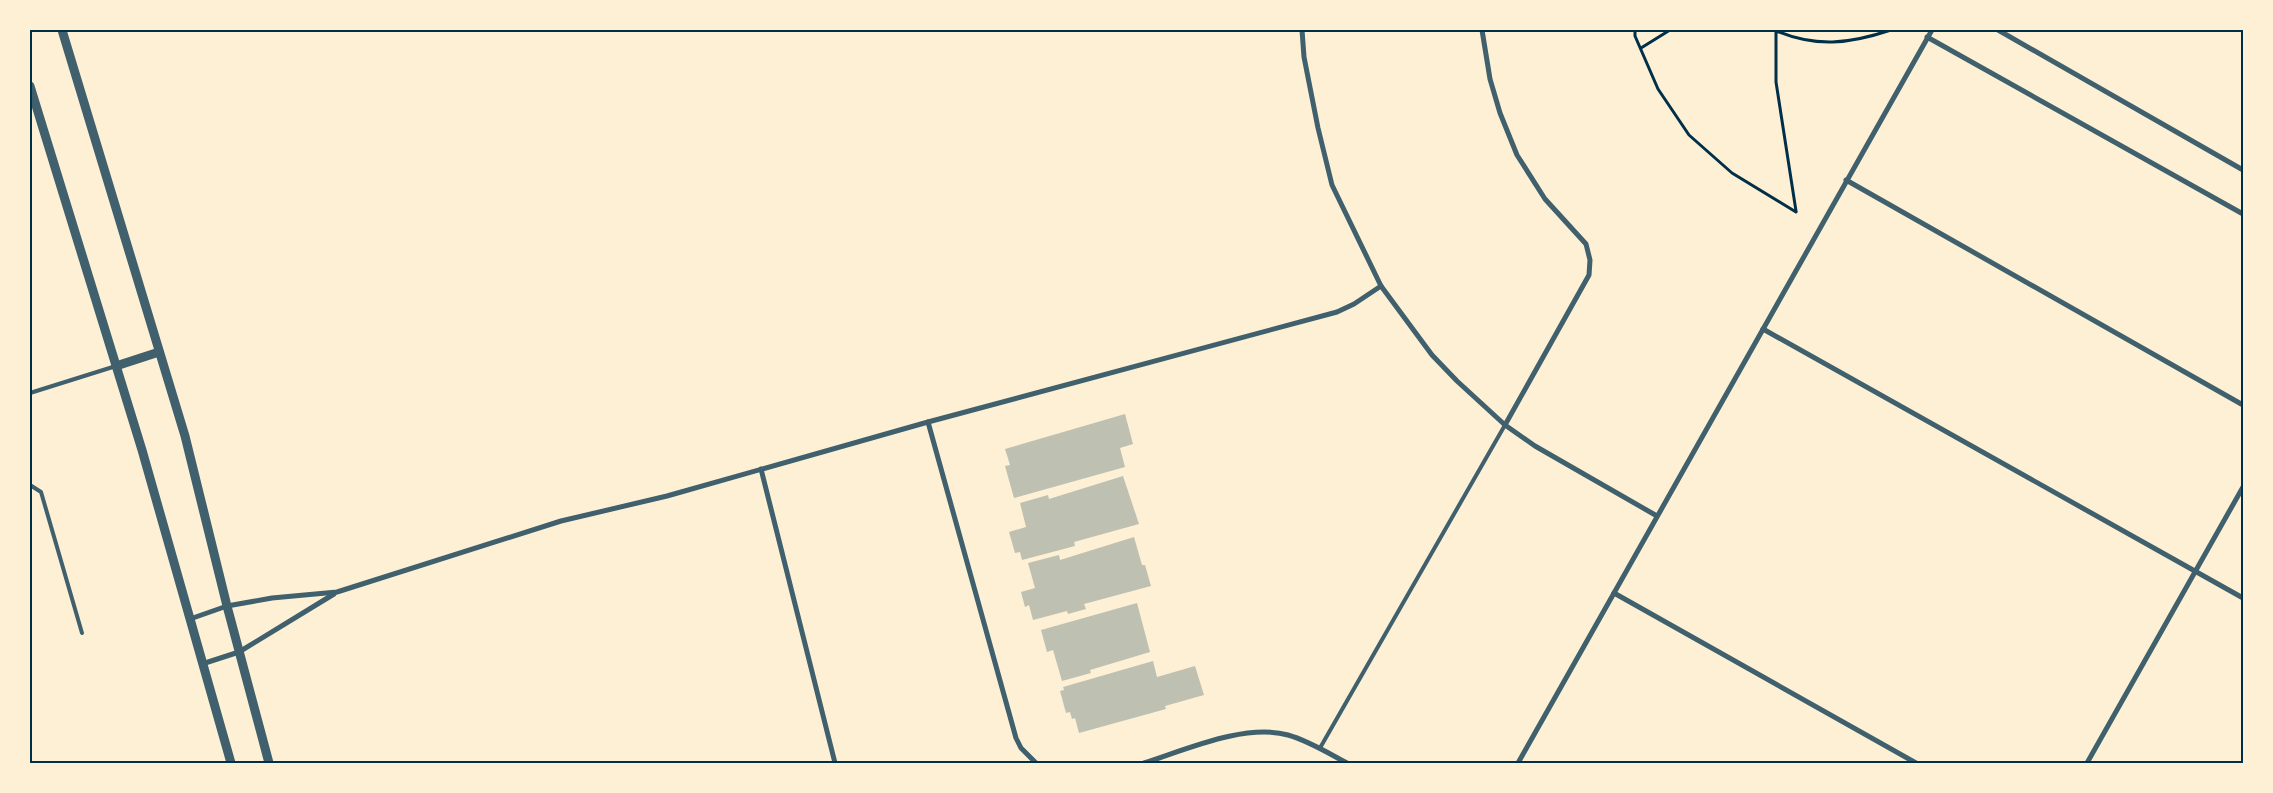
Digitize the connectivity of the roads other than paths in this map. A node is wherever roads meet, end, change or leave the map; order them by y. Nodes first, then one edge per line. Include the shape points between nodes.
1 (62, 30) edge
2 (1302, 30) edge
3 (1482, 30) edge
4 (1932, 30) edge
5 (1998, 30) edge
6 (1927, 38) junction
7 (30, 86) edge
8 (2243, 170) edge
9 (1846, 180) junction
10 (2243, 214) edge
11 (1381, 286) junction
12 (1763, 328) junction
13 (159, 352) junction
14 (116, 366) junction
15 (30, 393) edge
16 (2243, 405) edge
17 (928, 422) junction
18 (1506, 426) junction
19 (761, 469) junction
20 (30, 485) edge
21 (2243, 487) edge
22 (1657, 516) junction
23 (2195, 570) junction
24 (337, 592) junction
25 (1614, 593) junction
26 (2243, 598) edge
27 (227, 606) junction
28 (190, 619) junction
29 (82, 633) dead end
30 (239, 652) junction
31 (202, 664) junction
32 (1320, 748) junction
33 (231, 763) edge
34 (269, 763) edge
35 (835, 763) edge
36 (1036, 763) edge
37 (1144, 763) edge
38 (1346, 763) edge
39 (1518, 763) edge
40 (1916, 763) edge
41 (2087, 763) edge

1 - 13 street
2 - 11 street via 1316,119 1332,184
3 - 18 street via 1490,79 1517,155 1545,199 1586,244 1590,260 1589,275
4 - 6 street
5 - 8 street
6 - 9 street
6 - 10 street
7 - 14 street
9 - 12 street
9 - 16 street
11 - 17 street via 1336,312
11 - 18 street via 1432,355
12 - 22 street
12 - 23 street
13 - 14 street
13 - 27 street via 185,436
14 - 15 lane
14 - 28 street
17 - 19 street
17 - 36 street via 1016,738
18 - 22 street
18 - 32 lane
19 - 24 street via 561,521
19 - 35 street
20 - 29 lane via 41,492
21 - 23 street
22 - 25 street
23 - 26 street
23 - 41 street
24 - 27 street
24 - 30 street
25 - 39 street
25 - 40 street
27 - 28 street
27 - 30 street
28 - 31 street
30 - 31 street
30 - 34 street
31 - 33 street
32 - 37 street via 1288,735 1261,731
32 - 38 street

